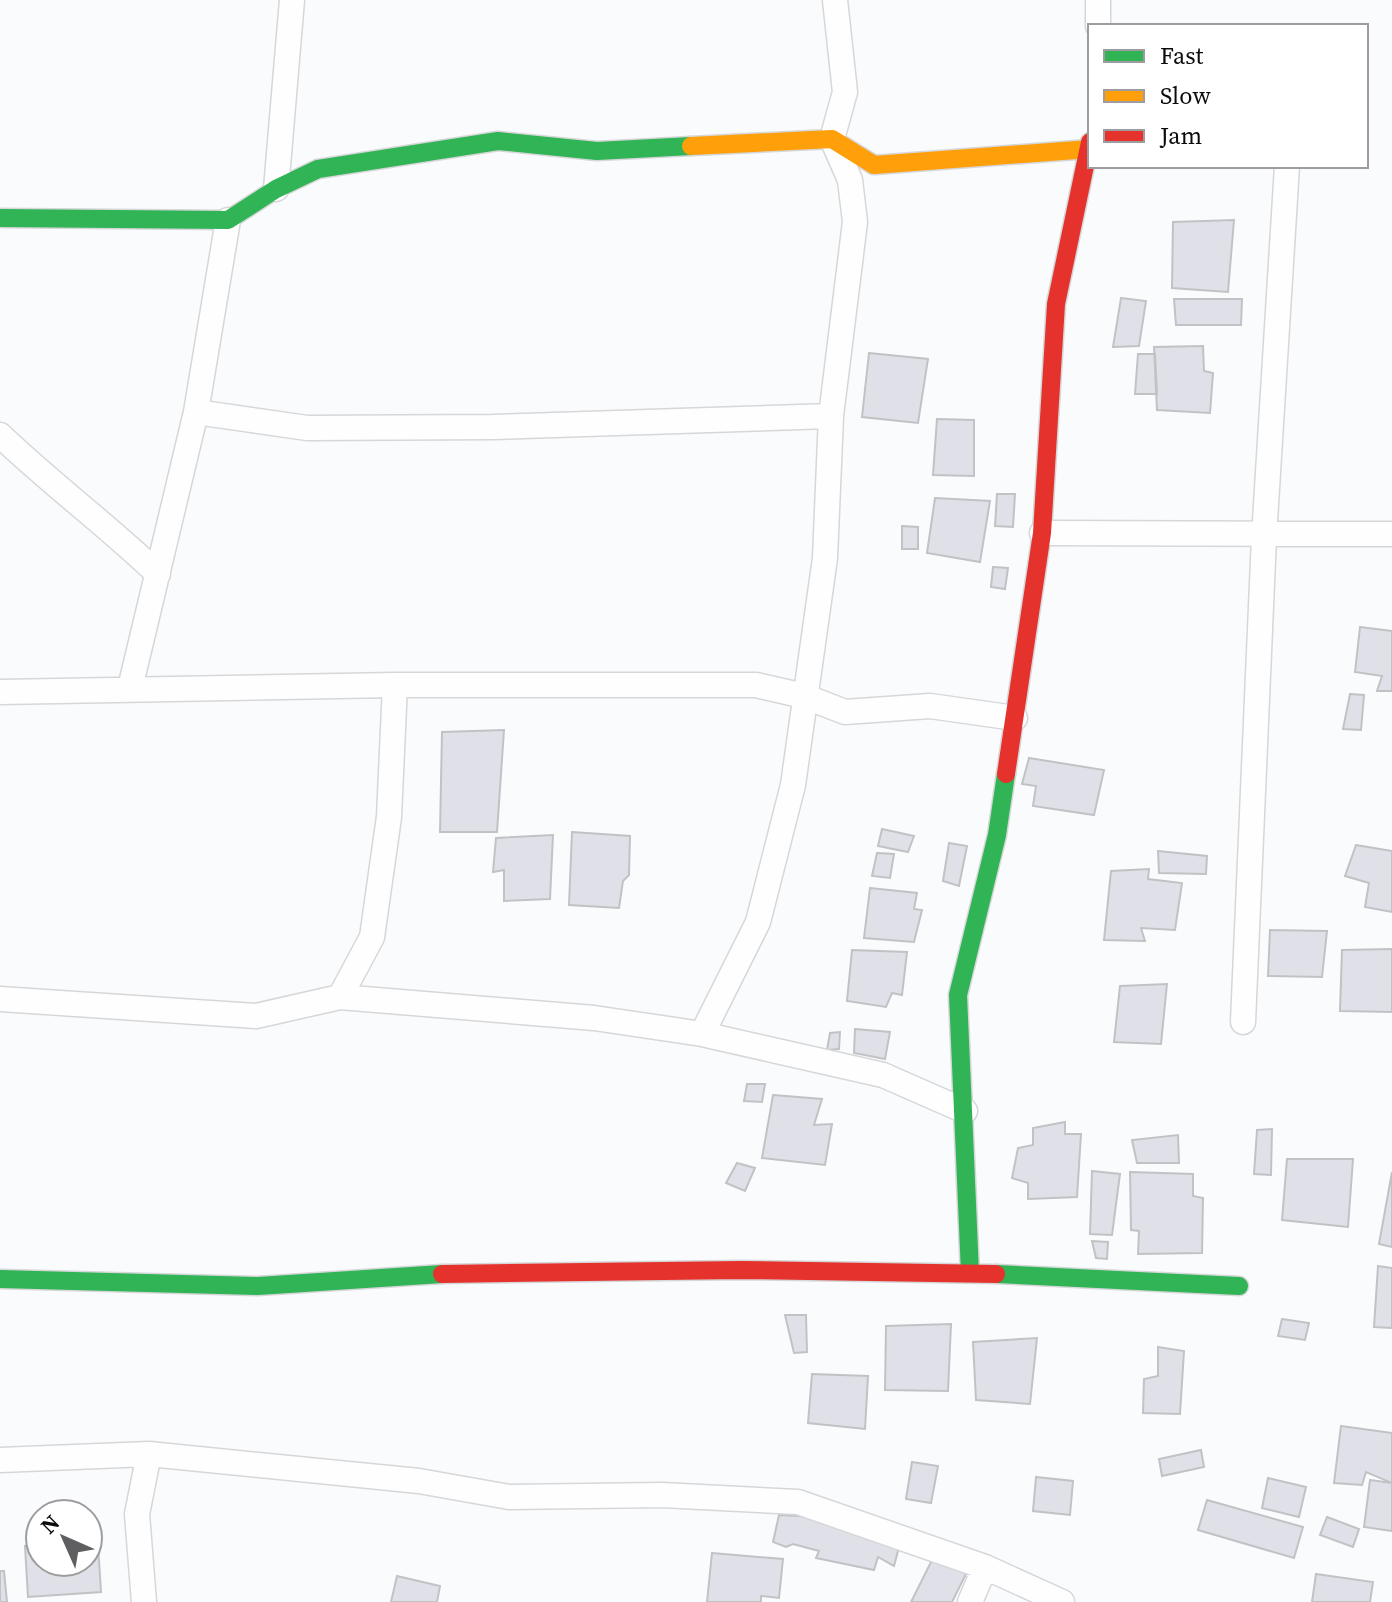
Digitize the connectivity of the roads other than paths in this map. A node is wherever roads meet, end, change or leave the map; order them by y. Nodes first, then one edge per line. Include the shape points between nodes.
1 (292, 0) edge
2 (835, 0) edge
3 (1098, 0) edge
4 (1098, 24) edge
5 (832, 139) junction
6 (1088, 149) edge
7 (1088, 158) edge
8 (1287, 168) edge
9 (276, 189) junction
10 (0, 218) edge
11 (228, 220) junction
12 (196, 412) junction
13 (831, 416) junction
14 (0, 435) edge
15 (1042, 533) junction
16 (1392, 534) edge
17 (1264, 537) junction
18 (158, 574) junction
19 (395, 685) junction
20 (130, 688) junction
21 (0, 692) edge
22 (804, 696) junction
23 (1015, 718) junction
24 (340, 997) junction
25 (0, 999) edge
26 (1243, 1022) dead end
27 (702, 1034) junction
28 (965, 1111) junction
29 (970, 1273) junction
30 (0, 1279) edge
31 (1239, 1286) dead end
32 (149, 1454) junction
33 (0, 1460) edge
34 (985, 1567) junction
35 (144, 1602) edge
36 (970, 1602) edge
37 (1062, 1602) edge

1 - 9 street
2 - 5 street via 845,92
3 - 4 street
5 - 6 street via 874,165
5 - 9 street via 597,151 498,141 318,169
5 - 13 street via 850,180 855,222
7 - 15 street via 1056,304
8 - 17 street
9 - 11 street
10 - 11 street
11 - 12 street
12 - 13 street via 307,428
12 - 18 street
13 - 22 street via 825,558
14 - 18 street
15 - 17 street
15 - 23 street
16 - 17 street
17 - 26 street
18 - 20 street
19 - 20 street
19 - 22 street via 756,685
19 - 24 street via 389,817 372,937
20 - 21 street
22 - 23 street via 845,712 930,706
22 - 27 street via 793,785 758,922
23 - 28 street via 997,835 958,995
24 - 25 street via 256,1016
24 - 27 street via 594,1018
27 - 28 street via 883,1075
28 - 29 street
29 - 30 street via 481,1271 258,1286
29 - 31 street
32 - 33 street
32 - 34 street via 419,1481 509,1497 662,1495 798,1502
32 - 35 street via 137,1514
34 - 36 street
34 - 37 street

